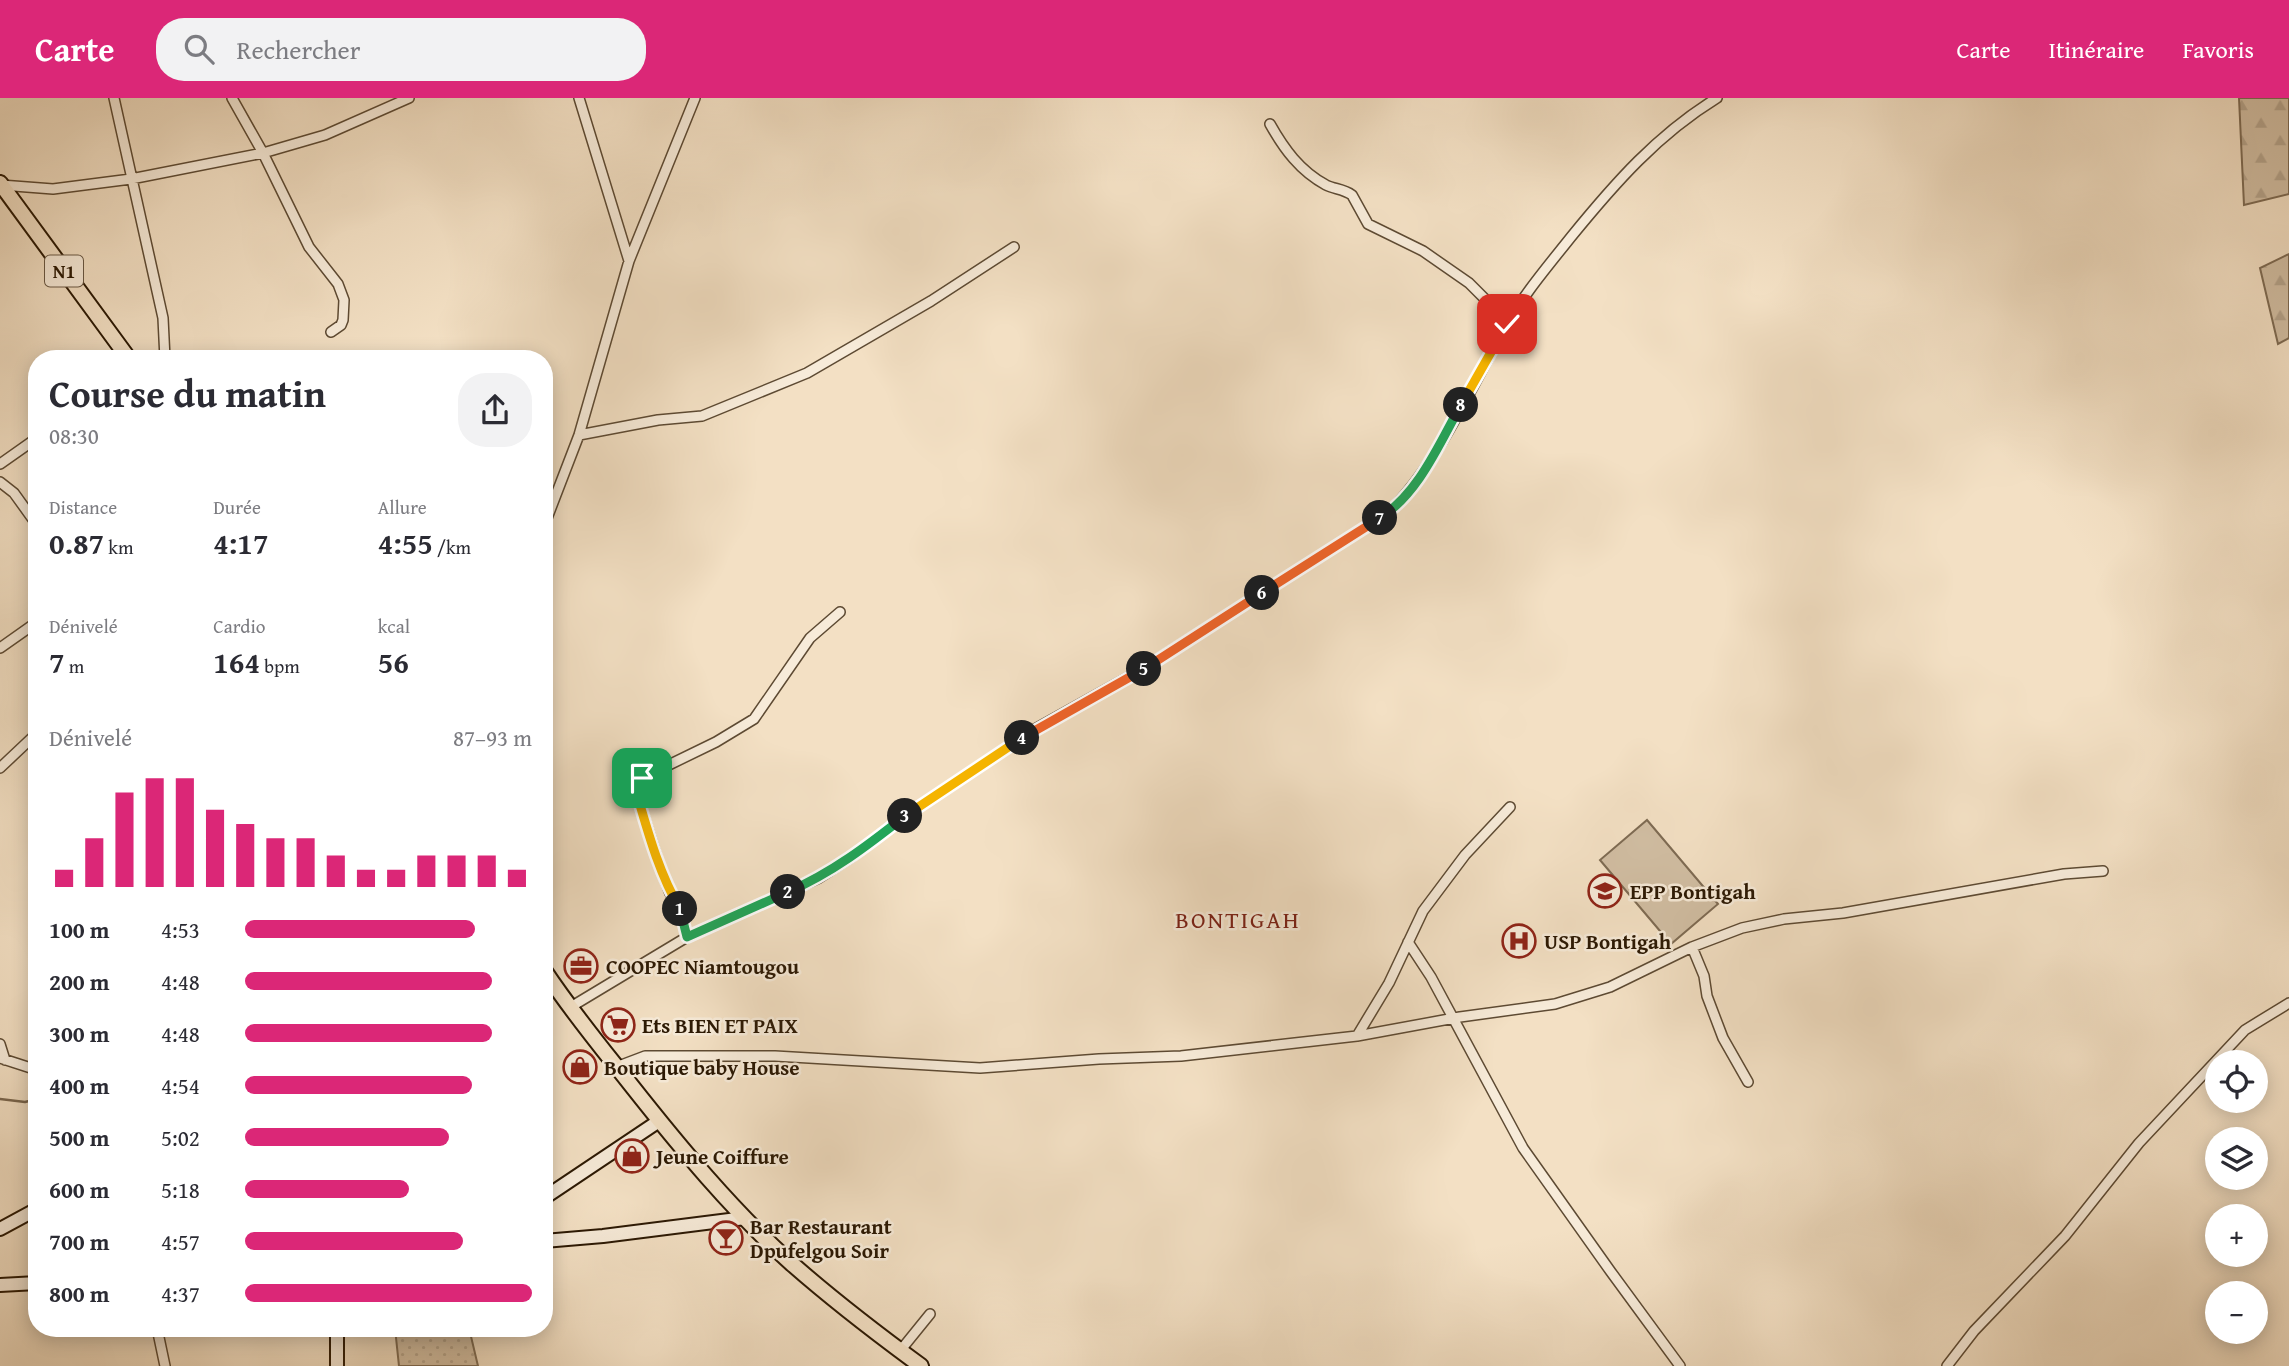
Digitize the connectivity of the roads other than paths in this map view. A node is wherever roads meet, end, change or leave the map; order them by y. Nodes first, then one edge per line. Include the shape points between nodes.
1 (114, 98) edge
2 (232, 98) edge
3 (409, 98) edge
4 (579, 98) edge
5 (695, 98) edge
6 (1717, 98) edge
7 (1270, 124) dead end
8 (262, 153) junction
9 (131, 179) junction
10 (1, 184) edge
11 (1014, 247) dead end
12 (629, 261) junction
13 (1511, 318) junction
14 (331, 332) dead end
15 (121, 350) edge
16 (165, 350) edge
17 (579, 435) junction
18 (28, 444) edge
19 (0, 464) edge
20 (0, 482) edge
21 (553, 503) edge
22 (28, 514) edge
23 (840, 612) dead end
24 (28, 628) edge
25 (0, 648) edge
26 (28, 742) edge
27 (0, 768) edge
28 (1510, 807) dead end
29 (2103, 871) dead end
30 (687, 937) junction
31 (1408, 942) junction
32 (1692, 947) junction
33 (553, 984) edge
34 (2289, 1003) edge
35 (569, 1008) junction
36 (1452, 1019) junction
37 (1357, 1036) junction
38 (0, 1044) edge
39 (2, 1059) edge
40 (28, 1067) edge
41 (616, 1067) junction
42 (1748, 1082) dead end
43 (659, 1121) junction
44 (553, 1192) edge
45 (28, 1214) edge
46 (745, 1218) junction
47 (0, 1229) edge
48 (553, 1240) edge
49 (28, 1283) edge
50 (0, 1285) edge
51 (930, 1314) dead end
52 (159, 1337) edge
53 (337, 1337) edge
54 (900, 1351) junction
55 (164, 1366) edge
56 (337, 1366) edge
57 (921, 1366) edge
58 (1680, 1366) edge
59 (1947, 1366) edge

1 - 9 street
2 - 8 street
3 - 8 street via 325,135
4 - 12 street
5 - 12 street
6 - 13 street via 1669,131 1615,183
7 - 13 street via 1310,175 1352,195 1368,224 1423,251
8 - 9 street
8 - 14 street via 309,247 338,284 344,300 343,320
9 - 10 street via 53,190
9 - 16 street via 163,318
10 - 15 highway, N1
11 - 17 street via 807,373 702,416
12 - 17 street
13 - 30 street via 1427,466 1388,512 1141,670 1035,729 819,878
17 - 21 street
18 - 19 street
20 - 22 street
23 - 30 street via 810,638 754,719 642,778 637,788
24 - 25 street
26 - 27 street
28 - 31 street via 1449,876
29 - 32 street via 1784,919 1742,928
30 - 35 street
31 - 36 street via 1432,976
31 - 37 street
32 - 36 street via 1610,987 1555,1004
32 - 42 street via 1723,1038
33 - 35 highway
34 - 59 street via 2245,1030 2139,1143 2065,1236 1974,1331
35 - 41 highway
36 - 37 street
36 - 58 street via 1523,1147
37 - 41 street via 1181,1056 981,1068 775,1056 645,1056
38 - 39 street
39 - 40 street
41 - 43 highway
43 - 44 main road
43 - 46 highway
45 - 47 main road
46 - 48 main road
46 - 54 highway via 789,1261
49 - 50 main road
51 - 54 street
52 - 55 street
53 - 56 main road
54 - 57 highway

